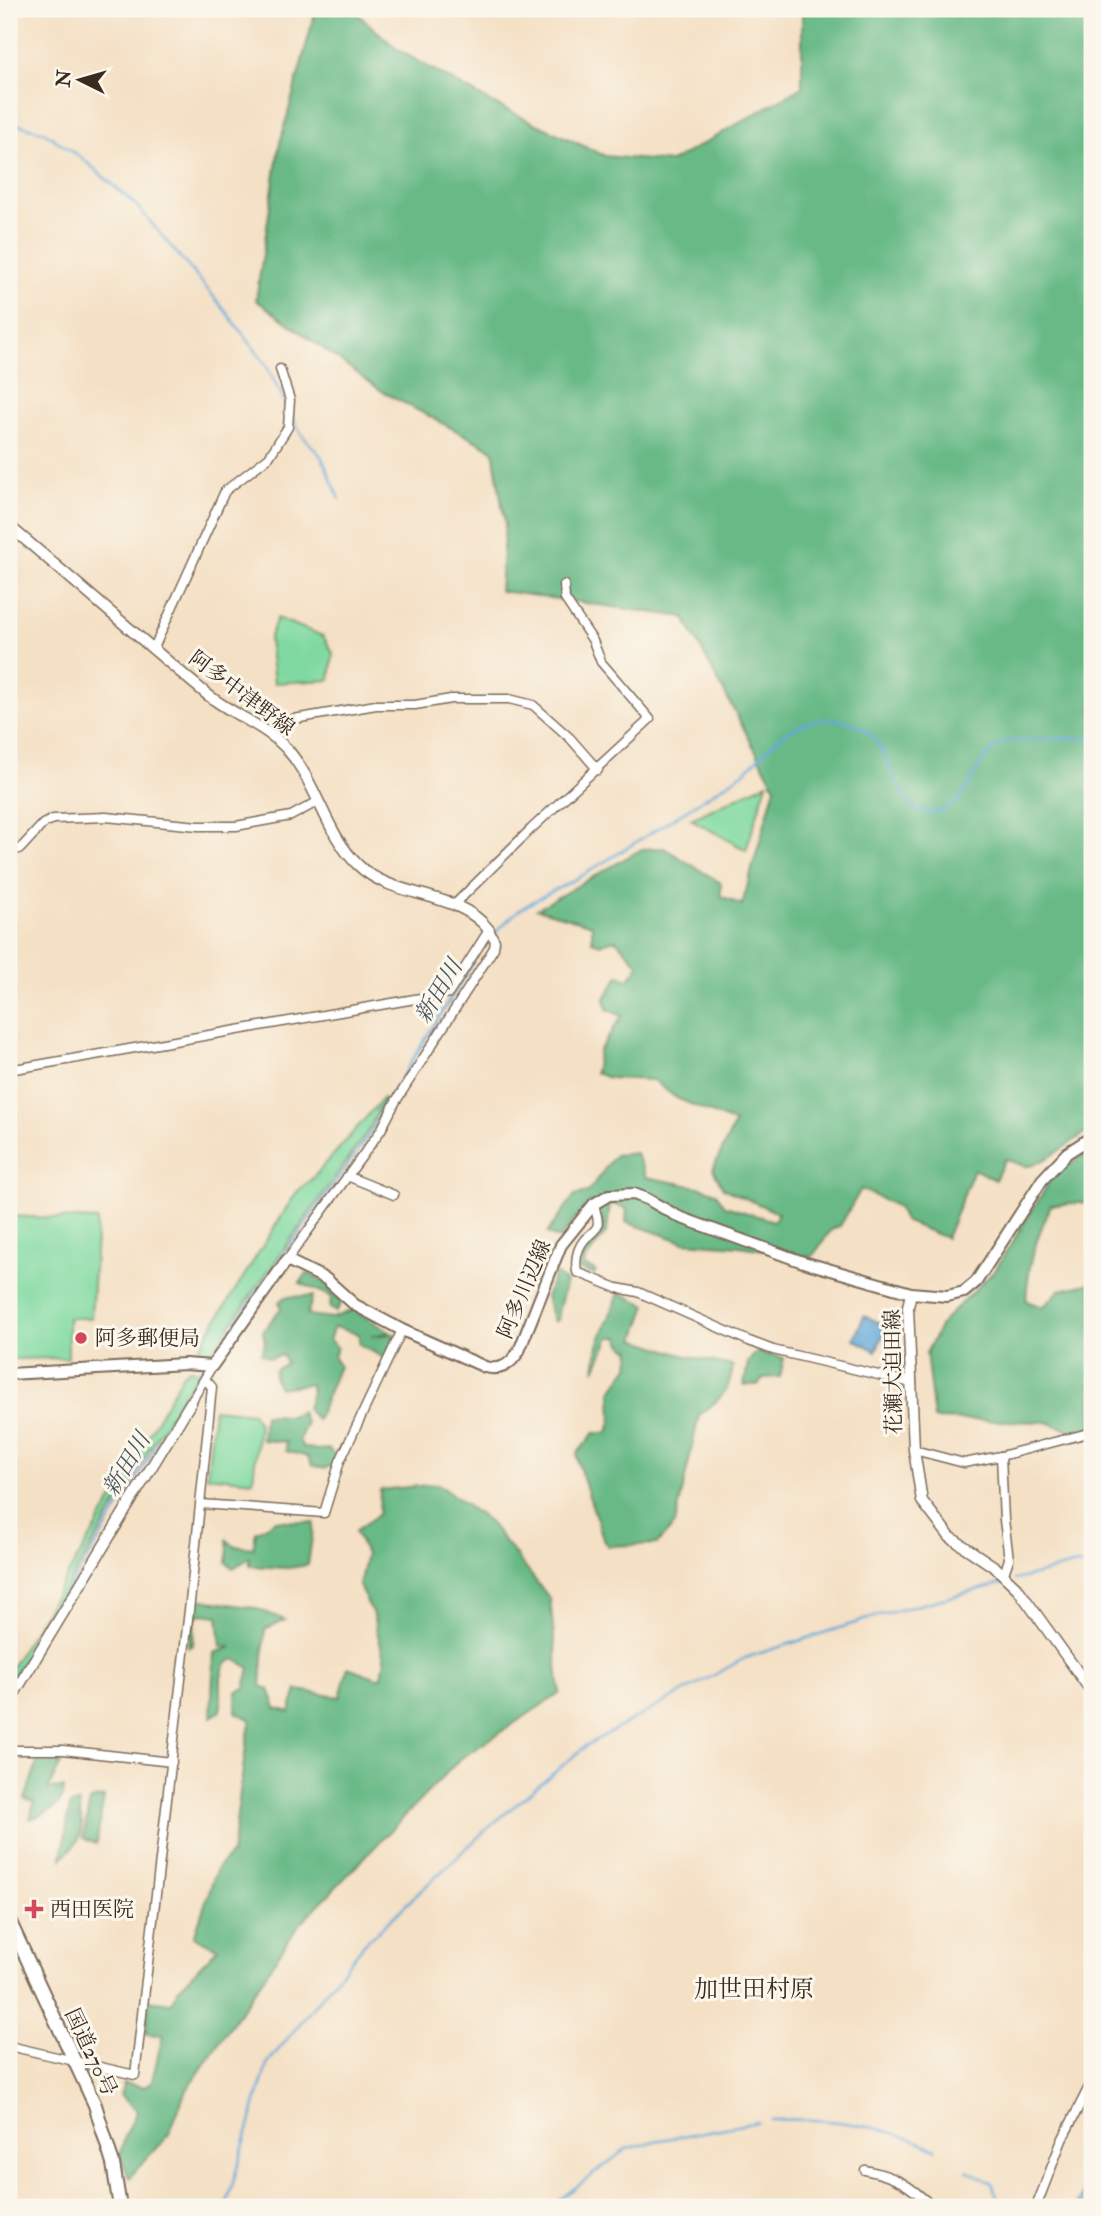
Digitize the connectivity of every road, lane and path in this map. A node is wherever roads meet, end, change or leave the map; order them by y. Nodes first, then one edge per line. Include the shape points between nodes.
1 (281, 369) dead end
2 (9, 526) edge
3 (564, 585) dead end
4 (153, 650) junction
5 (274, 738) junction
6 (598, 770) junction
7 (317, 802) junction
8 (9, 853) edge
9 (455, 904) junction
10 (491, 934) junction
11 (9, 1070) edge
12 (1092, 1137) edge
13 (347, 1176) junction
14 (394, 1195) dead end
15 (594, 1204) junction
16 (287, 1261) junction
17 (911, 1293) junction
18 (402, 1330) junction
19 (208, 1365) junction
20 (9, 1374) edge
21 (205, 1379) junction
22 (912, 1383) junction
23 (191, 1402) joint
24 (1092, 1432) edge
25 (914, 1450) junction
26 (1001, 1457) junction
27 (201, 1504) junction
28 (1004, 1574) junction
29 (1092, 1692) edge
30 (9, 1702) edge
31 (9, 1750) edge
32 (172, 1762) junction
33 (9, 1920) edge
34 (9, 2046) edge
35 (76, 2063) junction
36 (1092, 2081) edge
37 (865, 2170) dead end
38 (9, 2204) edge
39 (15, 2207) edge
40 (120, 2207) edge
41 (933, 2207) edge
42 (1036, 2207) edge

1 - 4 street via 290,400 288,427 269,457 225,491
2 - 4 street, 阿多中津野線
3 - 6 street via 565,599 601,662 650,719
4 - 5 street, 阿多中津野線 via 205,693
5 - 6 street via 293,719 376,705 509,699 533,705
5 - 7 street, 阿多中津野線 via 301,769
6 - 9 street
7 - 8 street via 291,816 236,826 106,817 53,819
7 - 9 street, 阿多中津野線 via 348,853 368,873
9 - 10 street, 阿多中津野線 via 476,916
10 - 11 street via 449,993
10 - 13 street via 494,948 381,1130
12 - 17 main road via 1048,1172 976,1282 964,1292 947,1296
13 - 14 street
13 - 16 street
15 - 17 main road via 608,1195 634,1194 679,1217 800,1261
15 - 18 main road, 阿多川辺線 via 561,1245 519,1351 506,1366 485,1367
15 - 22 street via 598,1222 578,1251 577,1272 638,1292 773,1350
16 - 18 main road, 阿多川辺線 via 326,1279 355,1305
16 - 19 main road
17 - 22 street, 花瀬大迫田線
18 - 27 street via 340,1461 324,1513
19 - 20 main road
19 - 21 street
21 - 23 street
21 - 27 street via 212,1387
22 - 25 street, 花瀬大迫田線
23 - 30 street
24 - 26 street, 花瀬大迫田線
25 - 26 street, 花瀬大迫田線 via 964,1463
25 - 28 street, 花瀬大迫田線 via 922,1501 929,1511 950,1537
26 - 28 street via 1009,1559
27 - 32 street
28 - 29 street, 花瀬大迫田線
31 - 32 street via 63,1750
32 - 35 street via 135,2075
33 - 35 highway, 国道270号
34 - 35 street
35 - 40 highway, 国道270号 via 102,2124
36 - 42 street
37 - 41 street via 901,2181
38 - 39 street

